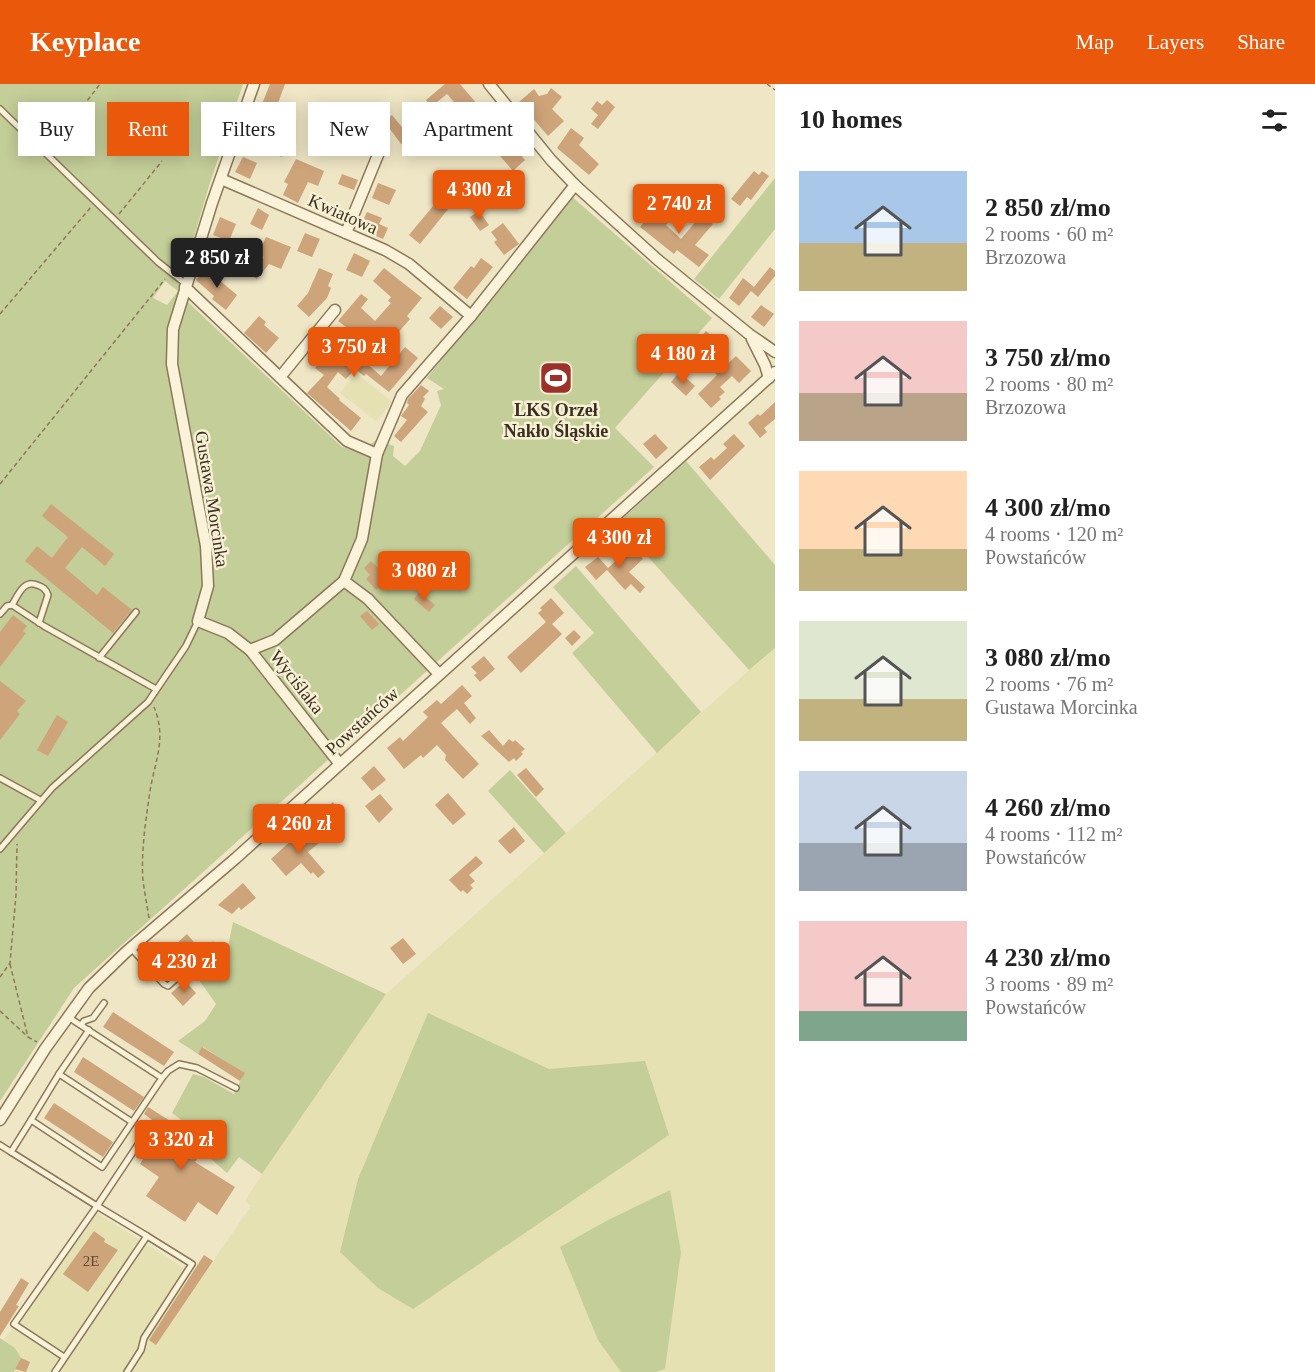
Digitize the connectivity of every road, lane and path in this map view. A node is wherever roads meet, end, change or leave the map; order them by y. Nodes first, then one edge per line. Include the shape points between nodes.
1 (100, 84) edge
2 (254, 84) edge
3 (489, 84) edge
4 (767, 84) edge
5 (775, 90) edge
6 (86, 102) edge
7 (0, 109) edge
8 (18, 126) edge
9 (49, 156) edge
10 (378, 156) edge
11 (162, 161) dead end
12 (221, 179) junction
13 (575, 185) junction
14 (95, 202) junction
15 (115, 219) junction
16 (346, 233) junction
17 (171, 272) junction
18 (185, 286) junction
19 (335, 310) dead end
20 (0, 314) edge
21 (471, 316) junction
22 (749, 334) junction
23 (775, 352) edge
24 (772, 375) edge
25 (281, 376) junction
26 (377, 454) junction
27 (0, 484) edge
28 (344, 582) junction
29 (12, 604) junction
30 (136, 612) dead end
31 (0, 614) edge
32 (198, 621) junction
33 (39, 623) junction
34 (250, 650) junction
35 (99, 658) junction
36 (439, 674) junction
37 (156, 689) junction
38 (151, 698) junction
39 (339, 763) junction
40 (0, 778) edge
41 (40, 800) junction
42 (17, 831) junction
43 (0, 849) edge
44 (156, 927) junction
45 (213, 946) dead end
46 (131, 948) junction
47 (10, 963) junction
48 (0, 977) edge
49 (104, 1003) dead end
50 (0, 1011) edge
51 (67, 1016) junction
52 (81, 1025) junction
53 (89, 1030) junction
54 (28, 1037) junction
55 (41, 1047) dead end
56 (59, 1074) junction
57 (162, 1078) junction
58 (236, 1088) dead end
59 (0, 1120) edge
60 (31, 1120) junction
61 (132, 1122) junction
62 (141, 1140) dead end
63 (0, 1145) edge
64 (11, 1152) junction
65 (97, 1206) junction
66 (147, 1236) junction
67 (64, 1357) junction
68 (55, 1372) edge
69 (128, 1372) edge

1 - 6 path
2 - 12 street, Gustawa Morcinka
3 - 13 street
4 - 5 path
7 - 8 lane
9 - 14 lane
10 - 16 street
11 - 15 path
12 - 16 street, Kwiatowa
12 - 18 street, Gustawa Morcinka
13 - 21 street
13 - 22 street
14 - 15 lane
14 - 20 path
15 - 17 lane
16 - 21 street, Kwiatowa via 409,264
17 - 18 lane
17 - 27 path
18 - 25 street
18 - 32 street, Gustawa Morcinka via 173,329 172,364 206,546 208,586
19 - 25 street
21 - 26 street via 402,395
22 - 23 street
22 - 24 street
24 - 36 street, Powstańców
25 - 26 street via 347,441
26 - 28 street via 362,539
28 - 34 street via 275,640
28 - 36 street via 368,599
29 - 31 lane
29 - 33 lane
29 - 33 lane via 28,583 42,587 48,595
30 - 35 lane
32 - 34 street via 239,639
32 - 37 lane
33 - 35 lane
34 - 39 street, Wyciślaka
35 - 37 lane
36 - 39 street, Powstańców
37 - 38 lane
38 - 41 lane
38 - 44 path via 161,738 149,795 143,881 150,920
39 - 44 street, Powstańców
40 - 41 lane
41 - 42 lane
42 - 43 lane
42 - 47 path
44 - 46 street, Powstańców
45 - 46 lane via 168,986
46 - 51 street, Powstańców via 88,988
47 - 48 path
47 - 54 path
49 - 52 lane via 93,1018
50 - 54 path
51 - 52 lane
51 - 59 street, Powstańców
52 - 53 lane
53 - 56 lane
53 - 57 lane
54 - 55 path
56 - 60 lane
56 - 61 lane
57 - 58 lane via 179,1064 197,1068
57 - 61 lane
60 - 61 lane via 102,1167
60 - 64 lane
62 - 65 lane
63 - 64 lane
64 - 65 lane
65 - 66 lane
65 - 67 lane via 14,1324
66 - 67 lane
66 - 69 lane via 192,1264 144,1338
67 - 68 lane

